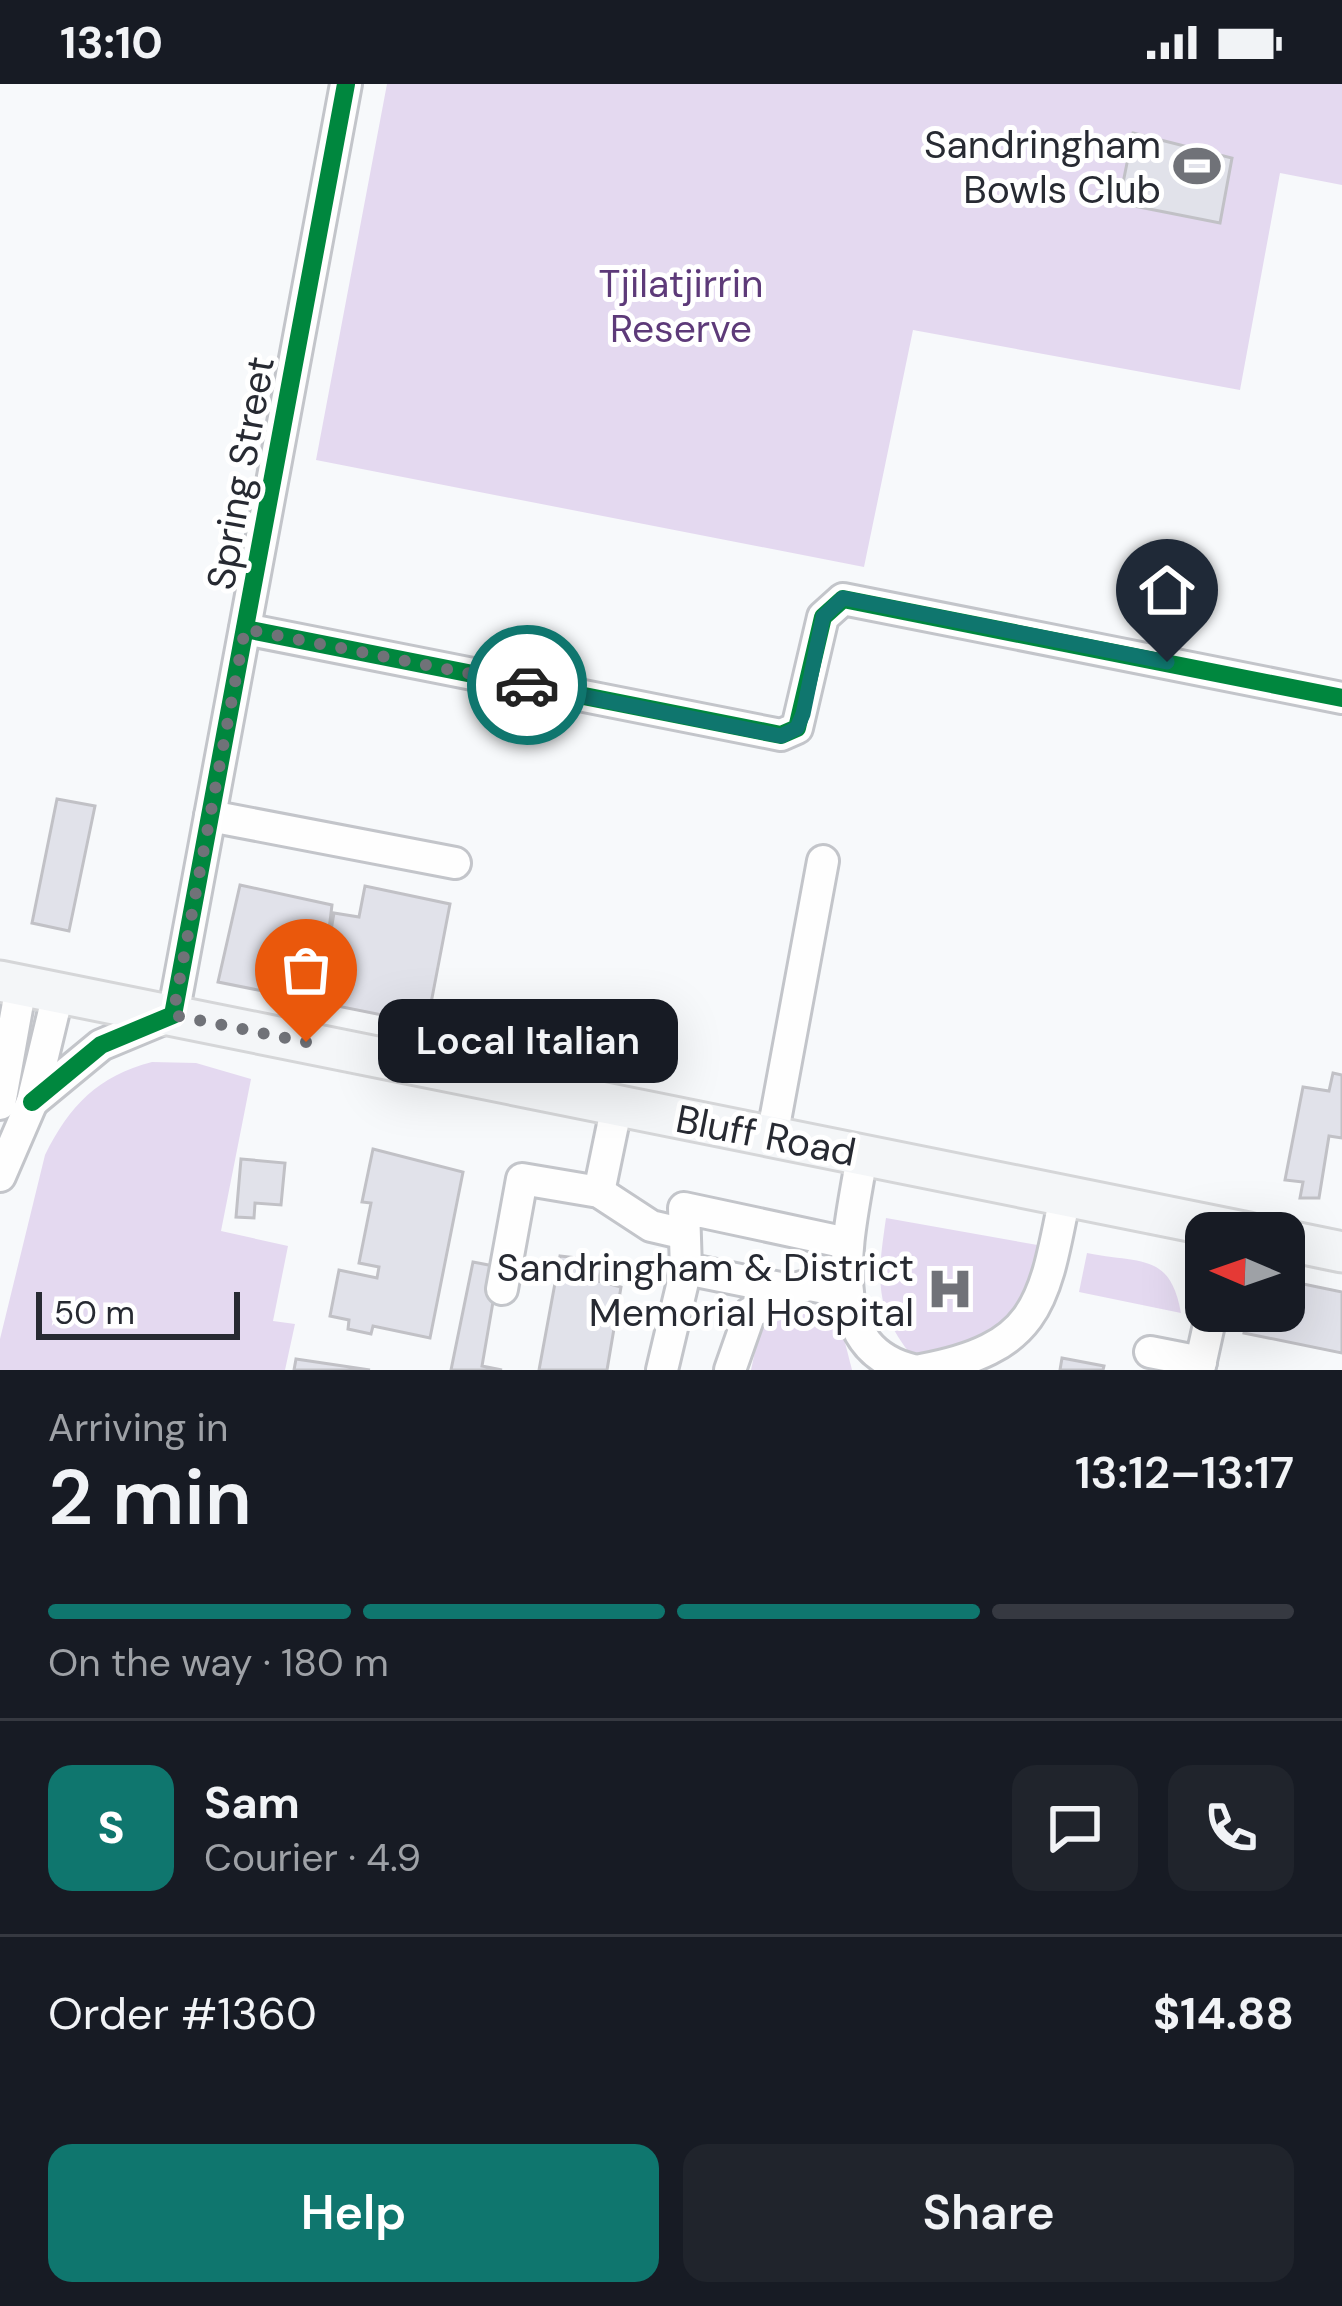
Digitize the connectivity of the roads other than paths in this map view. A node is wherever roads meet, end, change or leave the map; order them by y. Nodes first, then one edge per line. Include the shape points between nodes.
1 (346, 84) edge
2 (245, 629) junction
3 (1342, 698) edge
4 (210, 816) junction
5 (823, 861) dead end
6 (455, 863) dead end
7 (26, 987) edge
8 (173, 1015) junction
9 (32, 1102) junction
10 (0, 1104) edge
11 (617, 1105) junction
12 (772, 1136) junction
13 (862, 1155) junction
14 (0, 1176) edge
15 (599, 1192) junction
16 (1065, 1196) junction
17 (1185, 1221) edge
18 (681, 1234) junction
19 (847, 1243) junction
20 (1305, 1244) edge
21 (1342, 1252) edge
22 (686, 1269) junction
23 (502, 1289) dead end
24 (790, 1290) junction
25 (845, 1292) junction
26 (1207, 1332) edge
27 (1150, 1352) dead end
28 (1200, 1366) edge
29 (662, 1370) edge
30 (730, 1370) edge
31 (917, 1370) edge

1 - 2 street, Spring Street
2 - 3 street via 781,736 797,728 823,617 843,598
2 - 4 street, Spring Street
4 - 6 street
4 - 8 street, Spring Street
5 - 12 street
7 - 8 main road, Bluff Road
7 - 9 street
7 - 10 street
8 - 9 street via 101,1045
8 - 11 main road, Bluff Road
9 - 14 street
11 - 12 main road, Bluff Road
11 - 15 street
12 - 13 main road, Bluff Road
13 - 16 main road, Bluff Road
13 - 19 street
15 - 18 street via 651,1226
15 - 23 street via 522,1180
16 - 17 main road, Bluff Road
16 - 31 street via 1030,1320 977,1357
18 - 19 street via 684,1208
18 - 22 street
19 - 25 street
20 - 21 main road
22 - 24 street
22 - 29 street
24 - 25 street
24 - 30 street via 750,1312
25 - 31 street via 869,1343 891,1365
26 - 28 street
27 - 28 street

